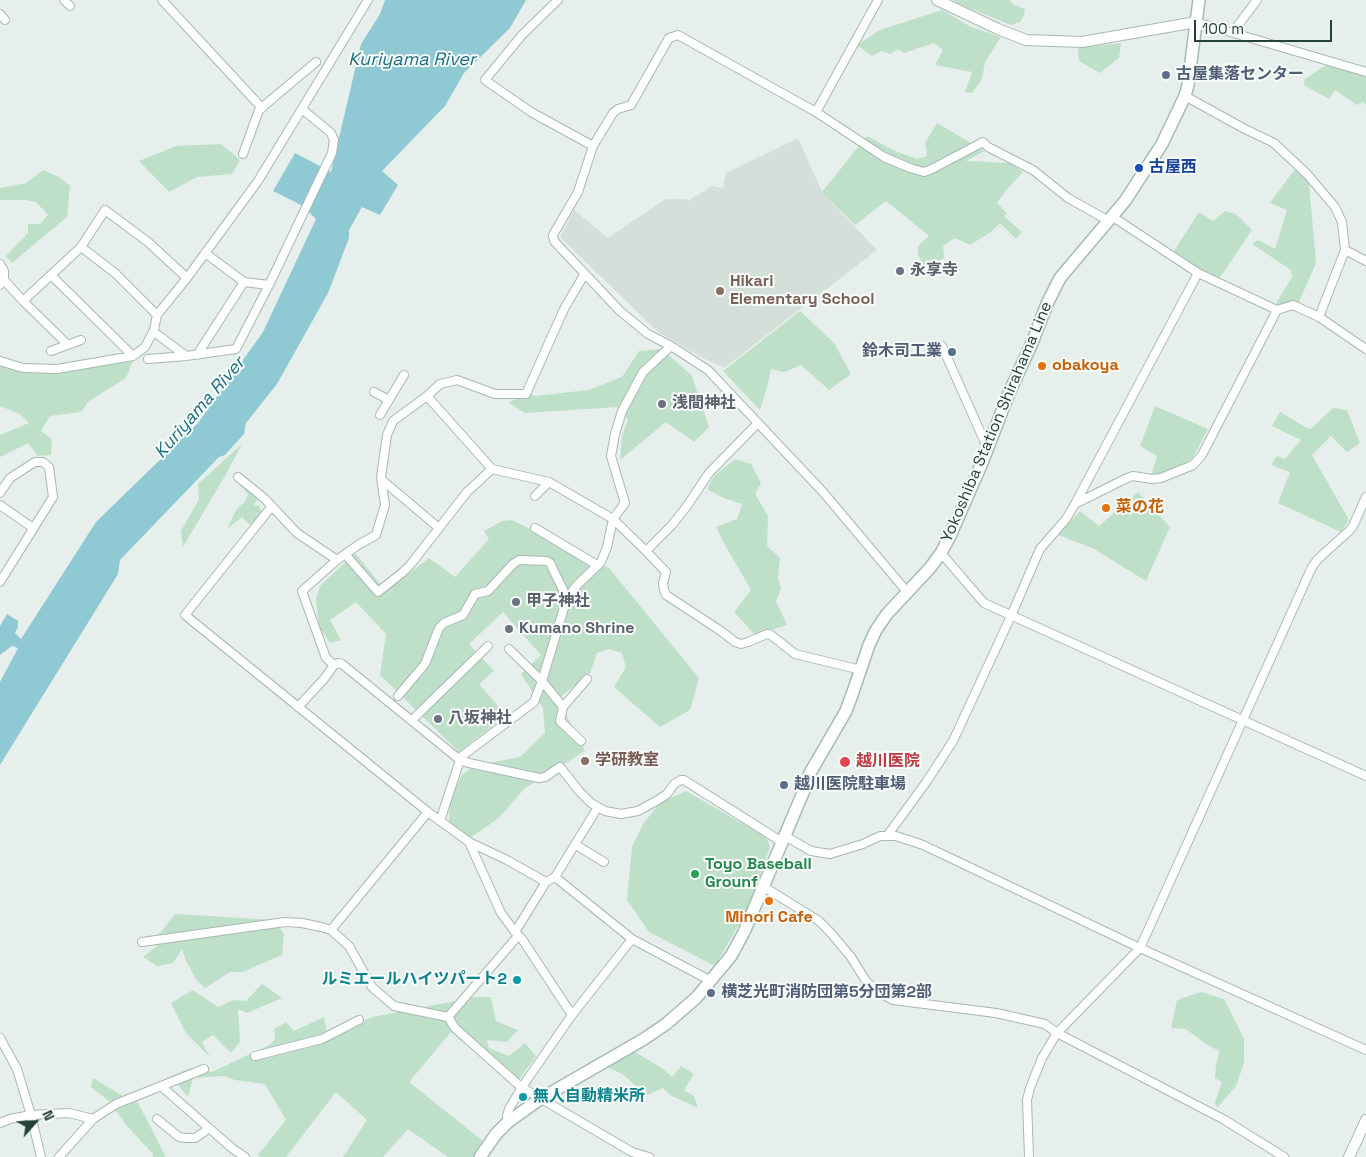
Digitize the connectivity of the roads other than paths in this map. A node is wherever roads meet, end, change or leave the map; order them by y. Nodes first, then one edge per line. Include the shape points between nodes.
1 (162, 0) edge
2 (558, 0) edge
3 (878, 0) edge
4 (937, 0) edge
5 (1199, 0) edge
6 (1257, 0) edge
7 (366, 1) edge
8 (1196, 22) junction
9 (1233, 32) junction
10 (316, 62) dead end
11 (1366, 72) edge
12 (1185, 96) junction
13 (262, 108) junction
14 (302, 109) junction
15 (816, 112) junction
16 (593, 146) junction
17 (243, 154) dead end
18 (1111, 219) junction
19 (81, 247) junction
20 (1345, 250) junction
21 (205, 253) junction
22 (1366, 261) edge
23 (0, 264) edge
24 (1198, 273) junction
25 (51, 275) junction
26 (584, 275) junction
27 (187, 278) junction
28 (244, 282) junction
29 (2, 283) edge
30 (269, 285) junction
31 (23, 301) junction
32 (1277, 310) junction
33 (157, 315) junction
34 (1319, 316) junction
35 (158, 334) dead end
36 (81, 340) dead end
37 (67, 344) junction
38 (672, 346) junction
39 (942, 346) dead end
40 (1366, 349) edge
41 (51, 351) dead end
42 (197, 355) junction
43 (133, 356) junction
44 (186, 356) junction
45 (148, 359) dead end
46 (0, 361) edge
47 (404, 375) dead end
48 (374, 392) dead end
49 (427, 396) junction
50 (389, 400) junction
51 (380, 416) dead end
52 (758, 423) junction
53 (987, 447) junction
54 (492, 469) junction
55 (238, 477) dead end
56 (382, 480) junction
57 (549, 482) junction
58 (0, 492) edge
59 (535, 496) dead end
60 (1366, 496) edge
61 (1076, 504) junction
62 (0, 505) edge
63 (272, 506) junction
64 (613, 519) junction
65 (33, 528) junction
66 (439, 528) junction
67 (535, 528) dead end
68 (646, 550) junction
69 (941, 553) junction
70 (345, 554) junction
71 (337, 560) junction
72 (597, 565) junction
73 (0, 582) edge
74 (908, 593) junction
75 (567, 598) junction
76 (1012, 616) junction
77 (488, 646) dead end
78 (509, 649) dead end
79 (334, 665) junction
80 (861, 670) junction
81 (587, 679) dead end
82 (542, 682) junction
83 (398, 696) dead end
84 (563, 706) junction
85 (298, 707) junction
86 (412, 720) junction
87 (1243, 720) junction
88 (581, 742) dead end
89 (460, 760) junction
90 (1366, 776) edge
91 (598, 807) junction
92 (428, 812) junction
93 (440, 821) junction
94 (887, 836) junction
95 (784, 839) junction
96 (468, 842) junction
97 (576, 845) junction
98 (604, 862) dead end
99 (555, 877) junction
100 (546, 882) junction
101 (764, 887) junction
102 (331, 930) junction
103 (517, 934) junction
104 (632, 939) junction
105 (142, 942) dead end
106 (1140, 948) junction
107 (711, 981) junction
108 (572, 1015) junction
109 (448, 1017) junction
110 (359, 1020) dead end
111 (1058, 1033) junction
112 (0, 1038) edge
113 (1366, 1050) edge
114 (255, 1056) dead end
115 (204, 1069) dead end
116 (161, 1086) junction
117 (522, 1087) junction
118 (540, 1099) junction
119 (31, 1115) junction
120 (93, 1119) junction
121 (157, 1119) dead end
122 (1366, 1120) edge
123 (508, 1122) junction
124 (0, 1123) edge
125 (208, 1127) junction
126 (636, 1155) edge
127 (41, 1157) edge
128 (58, 1157) edge
129 (245, 1157) edge
130 (480, 1157) edge
131 (649, 1157) edge
132 (1029, 1157) edge
133 (1284, 1157) edge
134 (1349, 1157) edge

1 - 13 street
2 - 16 street via 522,35 485,80 531,112
3 - 15 street
4 - 8 street via 1026,40 1082,42
5 - 8 main road, Yokoshiba Station Shirahama Line
6 - 9 street
7 - 14 street
8 - 9 street
8 - 12 main road, Yokoshiba Station Shirahama Line
9 - 11 street
10 - 13 street
12 - 18 main road, Yokoshiba Station Shirahama Line via 1162,144
12 - 20 street via 1274,143 1307,174 1335,207 1342,222
13 - 17 street
14 - 21 street via 258,181
14 - 30 street via 331,133 334,140 332,153
15 - 16 street via 678,35 669,38 631,105 613,113
15 - 18 street via 884,156 924,172 983,142 1033,170 1068,198
16 - 26 street via 578,192 553,235 554,241
18 - 24 street
18 - 53 main road, Yokoshiba Station Shirahama Line via 1060,278
19 - 25 street
19 - 27 street via 105,210 148,242
19 - 33 street via 115,273
20 - 22 street
20 - 34 street
21 - 27 street
21 - 28 street
23 - 29 street via 4,271
24 - 32 street
24 - 61 street
25 - 31 street
25 - 43 street
26 - 38 street via 648,334
26 - 49 street via 564,309 526,394 495,394 458,380 440,384
27 - 33 street
28 - 30 street
28 - 42 street
29 - 31 street
30 - 42 street via 236,349
31 - 37 street
32 - 34 street via 1293,305
32 - 61 street via 1202,455 1193,466 1161,478 1133,476
33 - 43 street via 154,330 145,346
34 - 40 street
35 - 44 street
36 - 37 street
37 - 41 street
38 - 52 street via 708,370
38 - 64 street via 643,372 622,410 611,456 624,502
39 - 53 street
42 - 44 street
43 - 46 street via 57,369 24,368
44 - 45 street
47 - 50 street
48 - 50 street
49 - 54 street
49 - 56 street via 393,421 387,435
50 - 51 street
52 - 68 street via 709,473 671,526
52 - 74 street
53 - 69 main road, Yokoshiba Station Shirahama Line
54 - 57 street
54 - 66 street via 467,492
55 - 63 street
56 - 66 street
56 - 70 street via 385,505 376,535
57 - 59 street
57 - 64 street
58 - 65 street via 10,478 35,462 49,466 53,498
60 - 87 street via 1353,526 1312,567
61 - 76 street via 1040,549
62 - 65 street
63 - 71 street via 297,533
63 - 85 street via 185,615
64 - 68 street
64 - 72 street via 607,547
65 - 73 street
66 - 70 street via 411,564 378,592
67 - 72 street
68 - 80 street via 666,572 663,583 666,595 735,642 742,644 772,635 795,654
69 - 74 main road, Yokoshiba Station Shirahama Line
69 - 76 street via 984,603
70 - 71 street
71 - 79 street via 302,591 326,658
72 - 75 street
74 - 80 main road, Yokoshiba Station Shirahama Line via 876,630
75 - 82 street
75 - 83 street via 547,561 520,560 513,564 488,590 475,594 463,616 439,628 425,664
76 - 87 street
76 - 94 street via 953,741
77 - 86 street
78 - 82 street
79 - 85 street
79 - 86 street via 342,664
80 - 95 main road, Yokoshiba Station Shirahama Line via 846,711 810,773
81 - 84 street
82 - 84 street
82 - 89 street via 534,702
84 - 88 street via 560,721
85 - 92 street
86 - 89 street
87 - 90 street
87 - 106 street
89 - 91 street via 539,778 561,768 578,791
89 - 93 street
91 - 95 street via 621,814 638,811 684,780
91 - 97 street
92 - 93 street
92 - 102 street
93 - 96 street
94 - 95 street via 830,854 811,851
94 - 106 street via 923,845
95 - 101 main road, Yokoshiba Station Shirahama Line
96 - 100 street
96 - 103 street via 501,913
97 - 98 street
97 - 99 street
99 - 100 street
99 - 104 street
100 - 103 street
101 - 107 main road, Yokoshiba Station Shirahama Line via 731,956
101 - 111 street via 819,921 851,957 866,981 893,1000 996,1013 1045,1024
102 - 105 street via 285,922
102 - 109 street via 349,946 372,987 394,1006
103 - 108 street
103 - 109 street
104 - 107 street
104 - 108 street
106 - 111 street
106 - 113 street
107 - 118 main road, Yokoshiba Station Shirahama Line via 666,1024
108 - 117 street
109 - 117 street via 455,1028
110 - 114 street via 322,1039
111 - 132 street via 1042,1058 1027,1100
111 - 133 street via 1224,1119
112 - 119 street via 17,1069
115 - 116 street
116 - 120 street via 116,1104
116 - 125 street
117 - 118 street
117 - 123 street via 509,1109
118 - 123 main road, Yokoshiba Station Shirahama Line
118 - 126 street
119 - 120 street via 69,1113
119 - 124 street
119 - 127 street
120 - 128 street
121 - 125 street via 179,1137 195,1138
122 - 134 street
123 - 130 main road, Yokoshiba Station Shirahama Line
125 - 129 street
126 - 131 street

